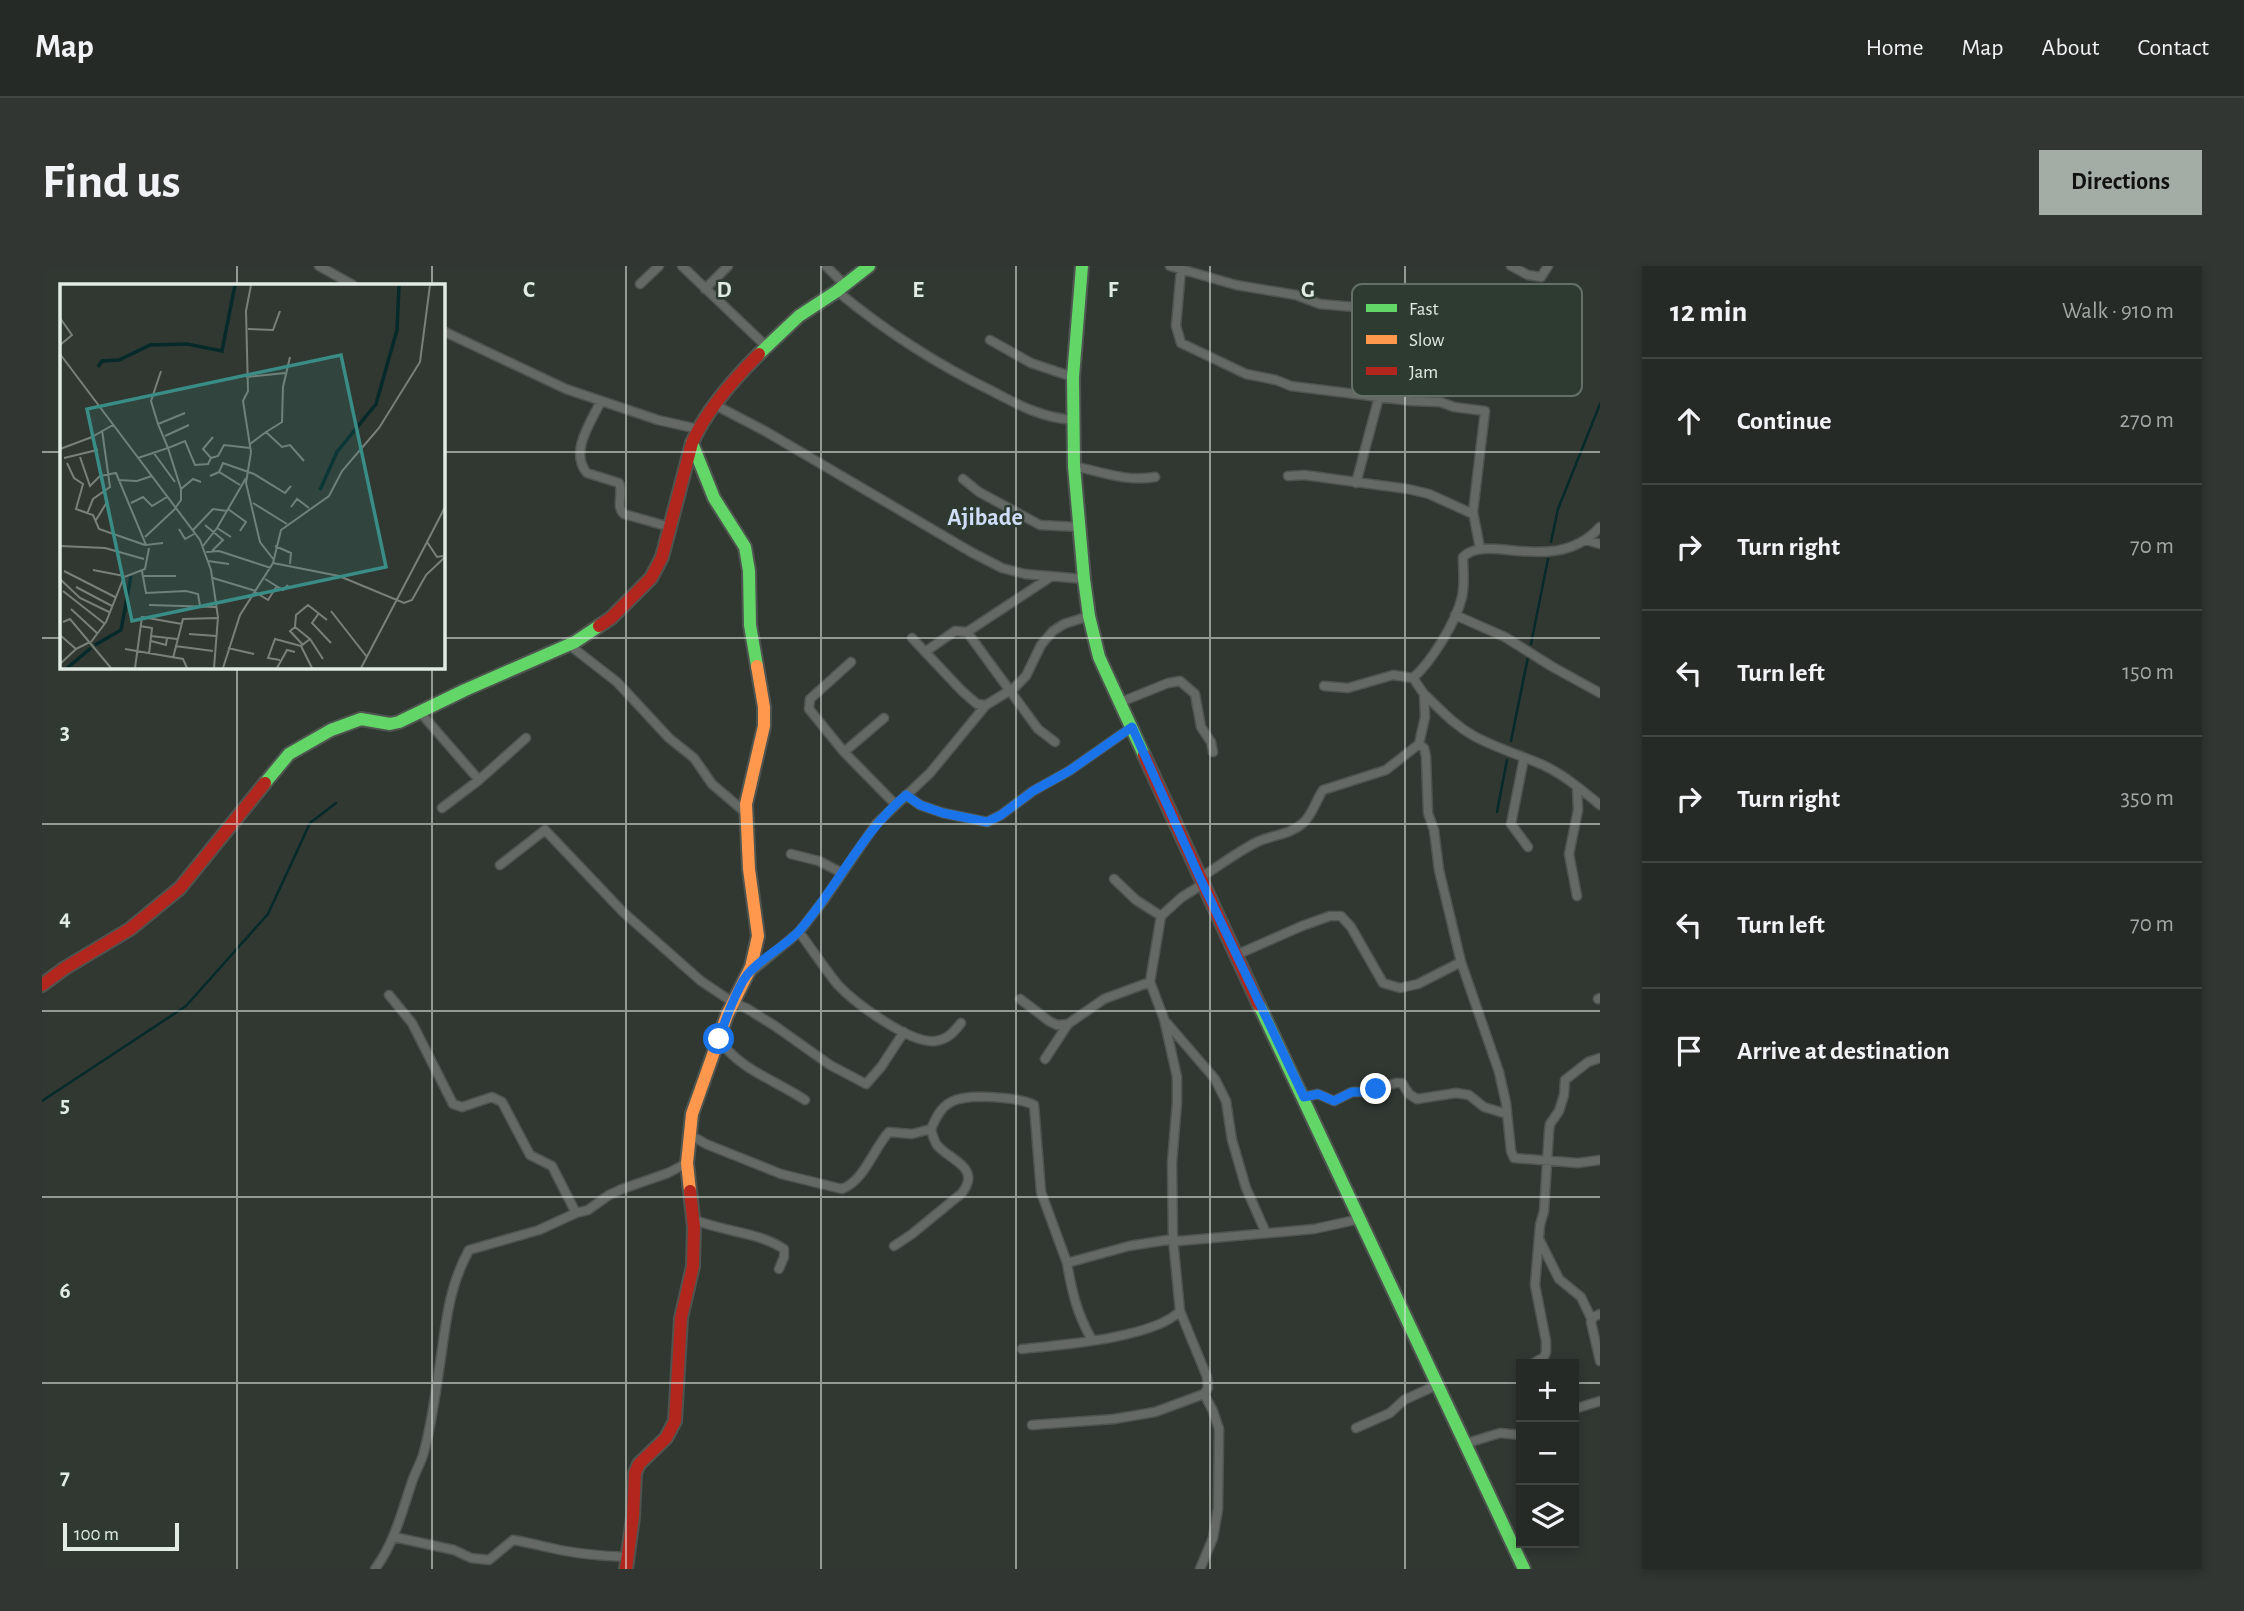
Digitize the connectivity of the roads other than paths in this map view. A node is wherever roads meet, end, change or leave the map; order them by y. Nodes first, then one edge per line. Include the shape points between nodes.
1 (319, 266) edge
2 (659, 266) edge
3 (682, 266) edge
4 (728, 266) edge
5 (826, 266) edge
6 (869, 266) edge
7 (1082, 266) edge
8 (1170, 266) edge
9 (1511, 266) edge
10 (1548, 266) edge
11 (1181, 269) junction
12 (351, 284) edge
13 (640, 284) dead end
14 (841, 287) junction
15 (705, 289) junction
16 (1352, 307) edge
17 (444, 331) edge
18 (990, 340) dead end
19 (767, 347) junction
20 (1073, 377) junction
21 (1352, 394) edge
22 (1369, 396) edge
23 (1379, 397) junction
24 (601, 401) junction
25 (717, 406) junction
26 (1074, 420) junction
27 (698, 429) junction
28 (692, 443) junction
29 (1074, 466) junction
30 (1288, 476) dead end
31 (1155, 477) dead end
32 (963, 479) dead end
33 (1356, 483) junction
34 (1473, 514) junction
35 (670, 527) junction
36 (1079, 527) junction
37 (1600, 527) edge
38 (1586, 540) junction
39 (1600, 544) edge
40 (1480, 548) junction
41 (1049, 578) junction
42 (1084, 579) junction
43 (1455, 615) junction
44 (1089, 616) junction
45 (967, 632) junction
46 (912, 638) dead end
47 (568, 644) junction
48 (925, 652) junction
49 (851, 663) dead end
50 (1413, 678) junction
51 (1324, 686) dead end
52 (1010, 691) junction
53 (1600, 693) edge
54 (1424, 694) junction
55 (1121, 702) junction
56 (986, 705) junction
57 (419, 711) junction
58 (884, 718) dead end
59 (1132, 727) junction
60 (526, 738) dead end
61 (1055, 742) dead end
62 (1419, 744) junction
63 (844, 752) junction
64 (1213, 752) dead end
65 (1524, 758) junction
66 (479, 780) junction
67 (1577, 787) junction
68 (906, 795) junction
69 (895, 804) junction
70 (1600, 805) edge
71 (442, 808) dead end
72 (746, 813) junction
73 (1528, 847) dead end
74 (791, 854) dead end
75 (500, 865) dead end
76 (842, 873) junction
77 (1114, 879) dead end
78 (1202, 881) junction
79 (1577, 896) dead end
80 (1161, 916) junction
81 (799, 932) junction
82 (1236, 955) junction
83 (1461, 962) junction
84 (747, 974) junction
85 (1150, 982) junction
86 (42, 985) edge
87 (389, 995) dead end
88 (1020, 999) dead end
89 (734, 1003) junction
90 (1164, 1019) junction
91 (961, 1023) dead end
92 (1068, 1024) junction
93 (904, 1032) junction
94 (719, 1039) junction
95 (1600, 1058) edge
96 (1045, 1059) dead end
97 (1304, 1097) junction
98 (804, 1100) dead end
99 (1507, 1115) junction
100 (931, 1129) junction
101 (690, 1135) junction
102 (1547, 1160) junction
103 (1600, 1160) edge
104 (687, 1163) junction
105 (576, 1213) junction
106 (693, 1219) junction
107 (1360, 1219) junction
108 (1266, 1233) junction
109 (1173, 1239) junction
110 (1540, 1241) junction
111 (894, 1246) dead end
112 (1067, 1262) junction
113 (779, 1269) dead end
114 (1180, 1311) junction
115 (1600, 1314) edge
116 (1592, 1320) junction
117 (1092, 1340) junction
118 (1022, 1349) dead end
119 (1541, 1359) edge
120 (1600, 1361) edge
121 (1437, 1385) junction
122 (1204, 1394) junction
123 (1600, 1401) edge
124 (1579, 1407) edge
125 (1032, 1425) dead end
126 (1356, 1428) dead end
127 (1516, 1435) edge
128 (1464, 1444) junction
129 (394, 1537) junction
130 (627, 1563) edge
131 (376, 1569) edge
132 (1200, 1569) edge
133 (1524, 1569) edge

1 - 12 street
2 - 13 street
3 - 15 street
4 - 15 street
5 - 14 street
6 - 14 street
7 - 20 street
8 - 11 street
9 - 10 street via 1541,277
11 - 16 street via 1320,304
11 - 21 street via 1176,326 1181,343 1246,374 1311,390
14 - 19 street via 799,316
14 - 26 street via 857,308 971,381 1037,414
15 - 19 street
17 - 24 street
18 - 20 street via 1031,363
19 - 25 street via 740,373
20 - 26 street
22 - 23 street
23 - 33 street
23 - 34 street via 1485,411
24 - 27 street
24 - 35 street via 581,443 583,469 619,483 624,514
25 - 27 street
25 - 41 street via 971,552 1002,568
26 - 29 street
27 - 28 street
28 - 35 street
28 - 72 street via 718,505 745,547 749,571 750,625 764,718
29 - 31 street via 1119,477
29 - 36 street
30 - 33 street
32 - 36 street via 1040,525
33 - 34 street via 1429,494
34 - 40 street
35 - 47 street via 651,578 611,618
36 - 42 street
37 - 38 street
38 - 39 street
38 - 40 street via 1560,551
40 - 43 street via 1463,557 1462,596
41 - 42 street
41 - 45 street
42 - 44 street
43 - 50 street via 1424,668
43 - 53 street via 1505,637
44 - 52 street via 1064,624 1046,637 1026,676
44 - 55 street via 1099,657
45 - 48 street via 955,631
45 - 52 street
46 - 48 street
47 - 57 street
47 - 72 street via 617,682 694,758 712,784
48 - 56 street via 962,691 977,704
49 - 63 street via 809,703
50 - 51 street via 1393,675 1348,688
50 - 54 street
52 - 56 street
52 - 61 street via 1038,729
54 - 62 street
54 - 65 street via 1472,735
55 - 59 street
55 - 64 street via 1181,681 1195,694 1201,727
56 - 68 street
57 - 66 street
57 - 86 street via 390,724 361,719 289,754 180,888 130,929
58 - 63 street
59 - 68 street via 987,822 943,813
59 - 78 street
60 - 66 street
62 - 78 street via 1386,771 1324,790 1299,827 1250,846
62 - 83 street via 1426,757 1428,813
63 - 69 street
65 - 67 street
65 - 73 street via 1511,824
66 - 71 street
67 - 70 street
67 - 79 street via 1578,810 1569,854
68 - 69 street
69 - 76 street
72 - 84 street via 758,936
74 - 76 street
75 - 89 street via 545,830 623,912
76 - 81 street
77 - 80 street
78 - 80 street
78 - 82 street
80 - 85 street
81 - 84 street
81 - 93 street via 852,998
82 - 83 street via 1302,926 1341,916 1383,983 1400,988 1418,984
82 - 97 street
83 - 99 street via 1499,1072
84 - 89 street
85 - 90 street
85 - 92 street via 1104,999
87 - 105 street via 412,1023 453,1104 462,1107 492,1097 502,1102 530,1155 552,1166
88 - 92 street via 1049,1021
89 - 93 street via 866,1084
89 - 94 street
90 - 108 street via 1215,1079 1226,1101 1246,1188
90 - 109 street via 1177,1077
91 - 93 street via 935,1042
92 - 96 street
94 - 98 street via 729,1053
94 - 101 street via 697,1096
95 - 102 street via 1565,1080 1559,1111 1550,1124
97 - 99 street via 1318,1094 1334,1101 1352,1092 1402,1083 1417,1099 1469,1095 1484,1107
97 - 107 street
99 - 102 street via 1514,1158
100 - 101 street via 912,1134 889,1132 857,1179 842,1189 781,1174
100 - 111 street via 936,1144 964,1167 967,1186
100 - 112 street via 938,1114 961,1098 1009,1097 1034,1105 1041,1192
101 - 104 street
102 - 103 street
102 - 110 street
104 - 105 street
104 - 106 street
105 - 129 street via 539,1230 469,1250 447,1310 423,1456
106 - 113 street via 773,1242 784,1250
106 - 130 street via 693,1266 681,1318 675,1421 635,1473
107 - 108 street
107 - 121 street
108 - 109 street
109 - 112 street
109 - 114 street
110 - 116 street via 1552,1268 1581,1297
110 - 119 street via 1535,1285 1546,1341
112 - 117 street via 1079,1318
114 - 117 street via 1156,1325
114 - 122 street via 1207,1377
115 - 116 street
116 - 120 street
117 - 118 street
121 - 126 street
121 - 128 street
122 - 125 street via 1154,1412
122 - 132 street via 1219,1429 1218,1509 1213,1538
123 - 124 street
127 - 128 street via 1500,1433
128 - 133 street
129 - 130 street via 471,1558 489,1560 513,1540
129 - 131 street

